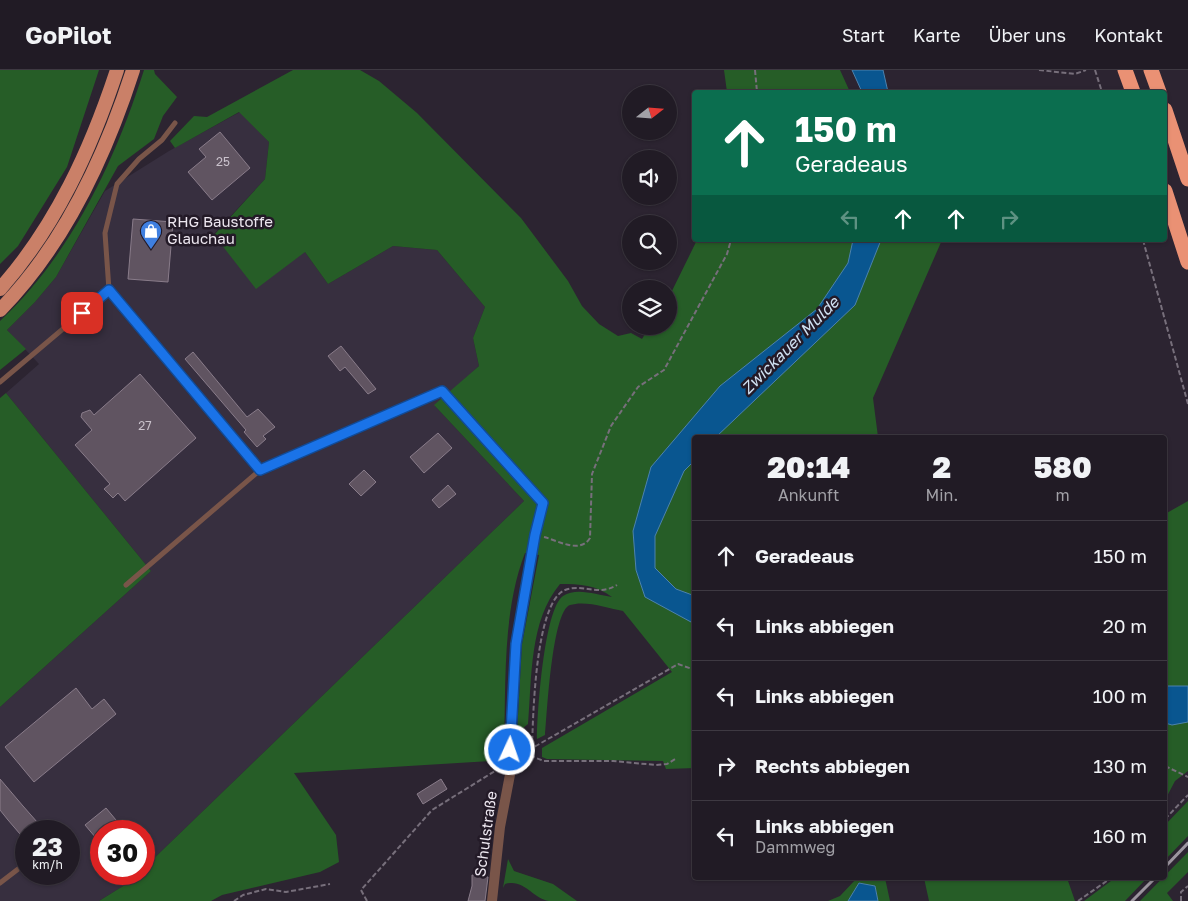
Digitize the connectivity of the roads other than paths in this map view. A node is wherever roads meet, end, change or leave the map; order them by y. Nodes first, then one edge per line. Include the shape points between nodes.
1 (117, 70) edge
2 (133, 70) edge
3 (1125, 70) edge
4 (1151, 70) edge
5 (1132, 90) edge
6 (1158, 90) edge
7 (1167, 116) edge
8 (175, 123) dead end
9 (1188, 179) edge
10 (1167, 197) edge
11 (1188, 262) edge
12 (0, 289) edge
13 (109, 290) junction
14 (0, 310) edge
15 (0, 382) edge
16 (260, 470) junction
17 (535, 535) joint
18 (126, 585) dead end
19 (15, 871) edge
20 (0, 883) edge
21 (492, 901) edge

1 - 12 main road via 86,152 62,201 36,246
2 - 14 main road via 99,162 79,201 32,274
3 - 5 highway
4 - 6 highway
7 - 9 highway
8 - 13 lane via 117,184 105,233
10 - 11 highway
13 - 15 lane
13 - 16 lane
16 - 17 lane via 442,391 543,503
16 - 18 lane
17 - 21 street, Schulstraße via 516,644 510,750 513,759 500,827
19 - 20 lane

